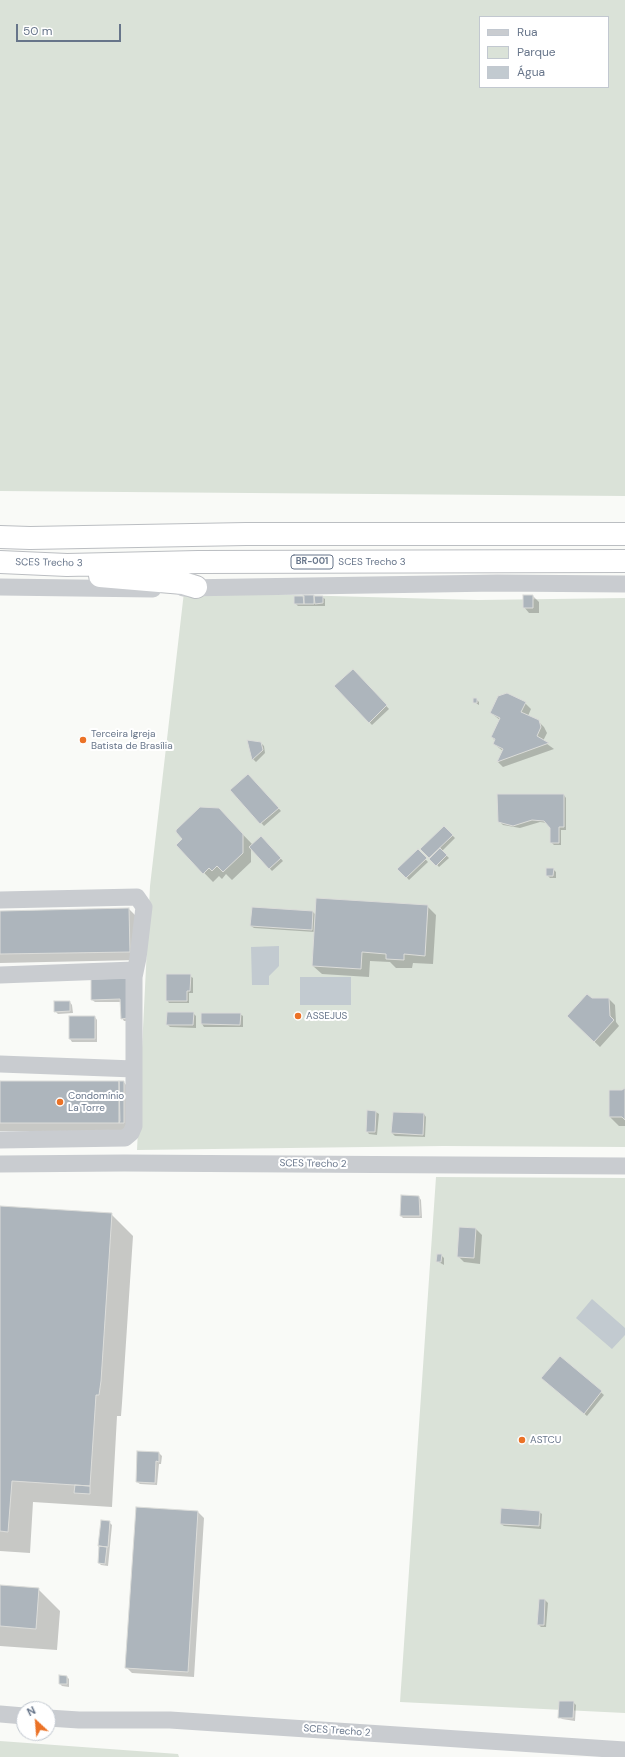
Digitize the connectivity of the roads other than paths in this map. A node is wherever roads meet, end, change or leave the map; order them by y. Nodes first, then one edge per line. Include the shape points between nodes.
1 (625, 534) edge
2 (0, 537) edge
3 (625, 561) edge
4 (0, 562) edge
5 (67, 565) junction
6 (625, 584) edge
7 (0, 587) edge
8 (196, 587) junction
9 (0, 900) edge
10 (134, 970) junction
11 (0, 975) edge
12 (0, 1064) edge
13 (134, 1069) junction
14 (0, 1140) edge
15 (0, 1164) edge
16 (625, 1166) edge
17 (0, 1714) edge
18 (16, 1715) edge
19 (56, 1719) edge
20 (625, 1750) edge

1 - 2 highway
3 - 5 highway, SCES Trecho 3 / BR-001 via 198,562
4 - 5 highway, SCES Trecho 3 / BR-001
5 - 8 highway via 96,576 183,583
6 - 8 street
7 - 8 street via 126,590
9 - 10 street via 137,897 144,907 138,958
10 - 11 street
10 - 13 street
12 - 13 street
13 - 14 street via 134,1126 125,1138
15 - 16 street, SCES Trecho 2
17 - 18 street
19 - 20 street, SCES Trecho 2 via 170,1720

